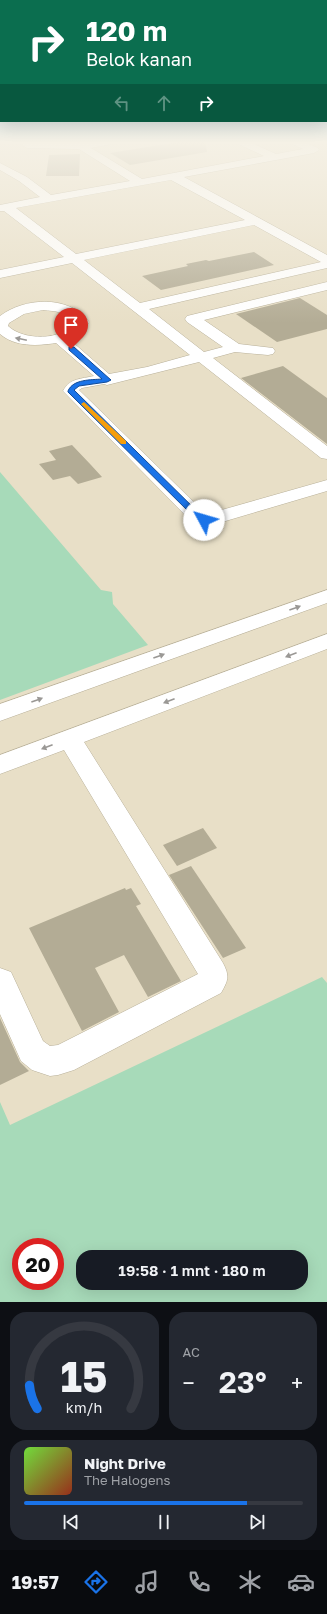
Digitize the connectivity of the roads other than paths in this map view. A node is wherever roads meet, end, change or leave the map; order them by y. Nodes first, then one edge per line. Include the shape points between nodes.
1 (33, 202) edge
2 (221, 202) edge
3 (4, 207) edge
4 (257, 221) junction
5 (73, 258) junction
6 (327, 260) edge
7 (327, 264) edge
8 (288, 272) junction
9 (0, 274) edge
10 (321, 287) edge
11 (186, 296) junction
12 (137, 308) junction
13 (213, 314) junction
14 (59, 338) junction
15 (235, 348) junction
16 (268, 351) dead end
17 (201, 356) junction
18 (107, 380) junction
19 (327, 454) edge
20 (327, 485) edge
21 (327, 596) edge
22 (327, 641) edge
23 (0, 713) edge
24 (69, 738) junction
25 (0, 765) edge
26 (0, 981) edge

1 - 3 lane
2 - 4 lane
3 - 5 lane
4 - 5 lane
4 - 6 lane
5 - 9 lane
5 - 12 lane
7 - 8 lane
8 - 10 lane
8 - 11 lane
10 - 13 lane
11 - 12 lane
11 - 13 lane
12 - 17 lane
13 - 15 lane via 192,320
14 -> 14 lane via 45,341 16,338 1,328 2,321 12,313 31,307 59,308 79,316 82,322 79,328
14 - 18 lane
15 - 16 lane
15 - 17 lane
17 - 18 lane
17 - 19 lane
18 - 20 lane via 77,384 71,391 200,519 212,519
23 -> 21 lane
22 -> 24 lane
24 -> 25 lane
24 - 26 lane via 213,972 213,979 210,984 55,1061 38,1058 32,1051

